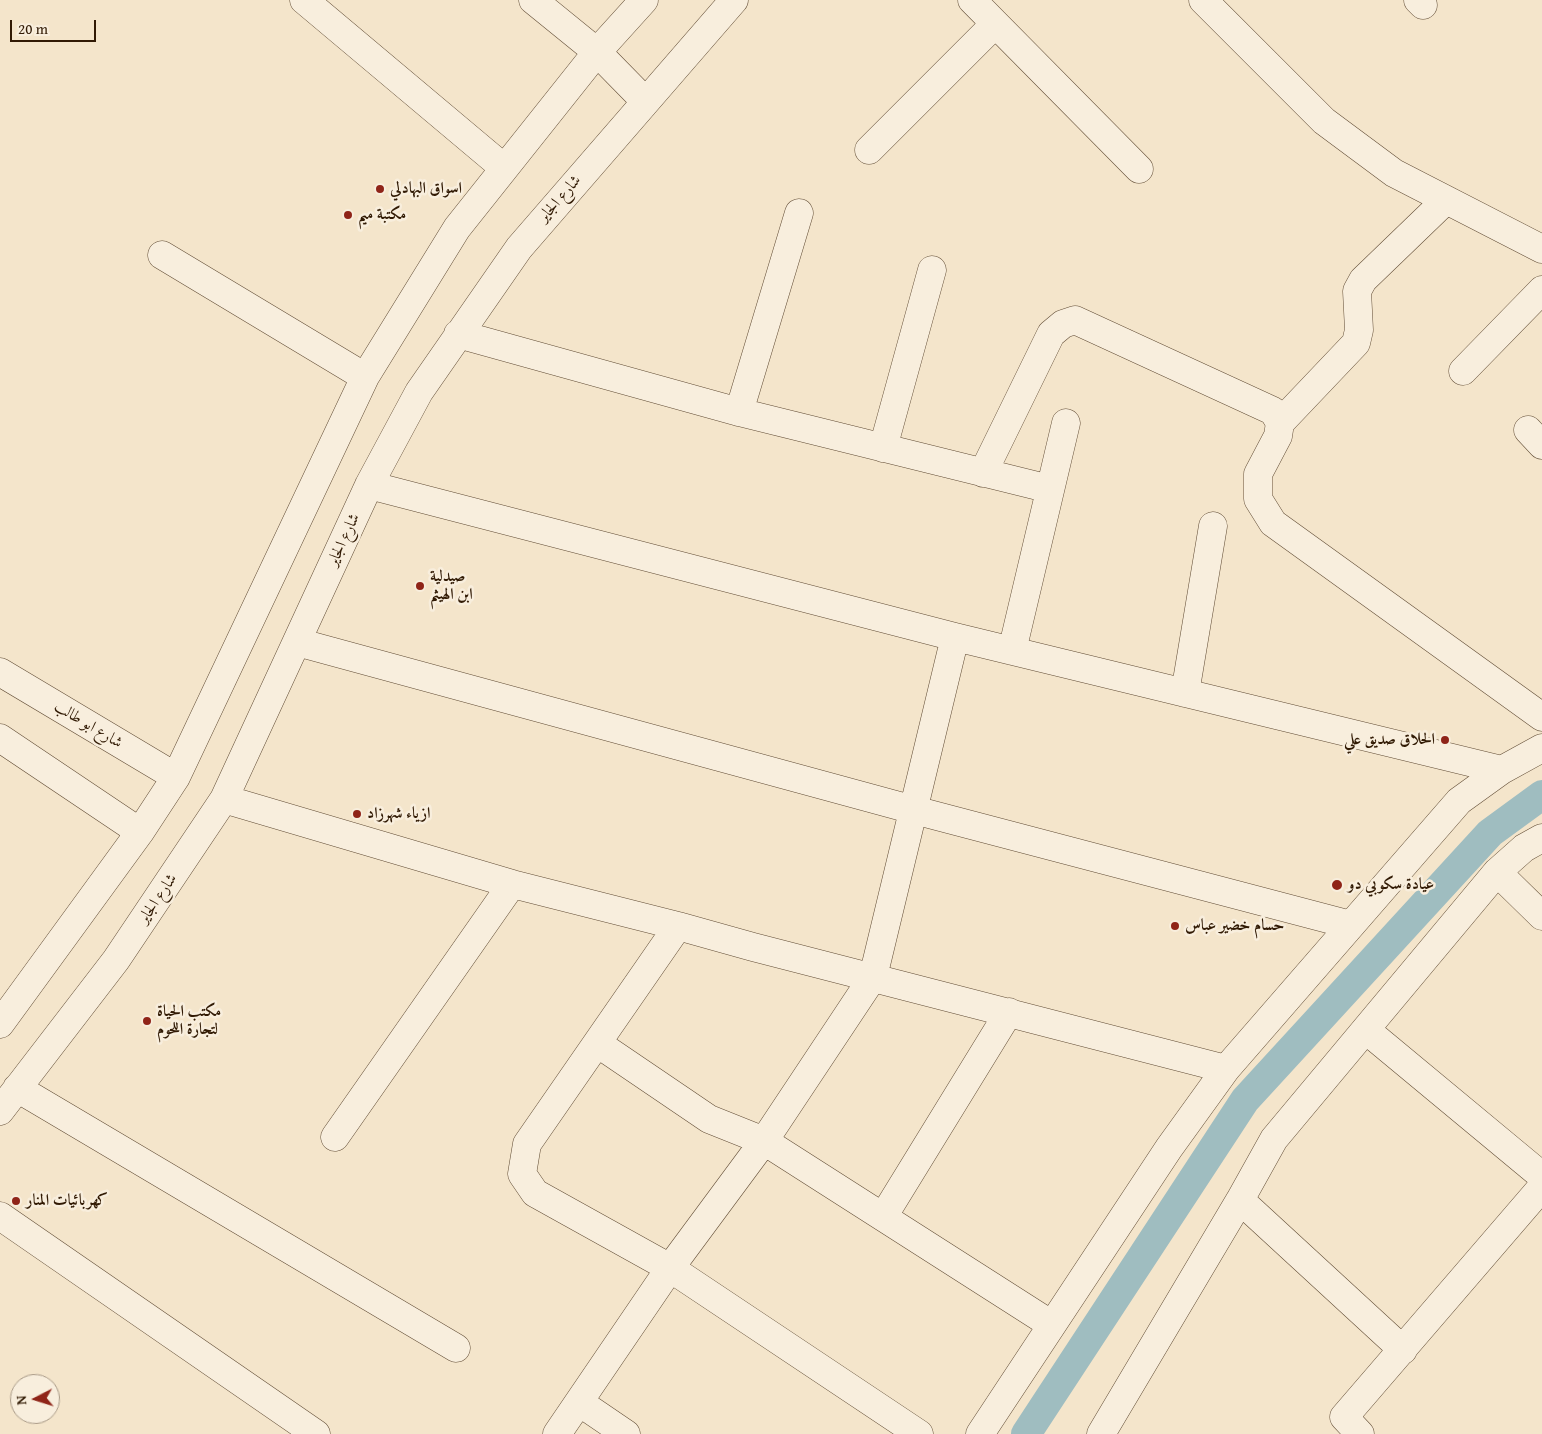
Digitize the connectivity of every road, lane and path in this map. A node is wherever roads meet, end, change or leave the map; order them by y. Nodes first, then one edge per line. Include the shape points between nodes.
1 (304, 0) edge
2 (533, 0) edge
3 (644, 0) edge
4 (734, 0) edge
5 (972, 0) edge
6 (1203, 0) edge
7 (996, 24) junction
8 (597, 52) junction
9 (645, 101) junction
10 (869, 150) dead end
11 (504, 168) junction
12 (1139, 169) dead end
13 (1446, 200) junction
14 (799, 213) dead end
15 (1542, 249) edge
16 (162, 255) dead end
17 (932, 270) dead end
18 (1542, 290) edge
19 (458, 334) junction
20 (1463, 371) dead end
21 (364, 378) junction
22 (739, 412) junction
23 (1066, 423) dead end
24 (1280, 423) junction
25 (883, 448) junction
26 (983, 473) junction
27 (369, 485) junction
28 (1050, 489) junction
29 (1213, 526) dead end
30 (955, 637) junction
31 (297, 642) junction
32 (1012, 651) junction
33 (2, 678) edge
34 (1185, 693) junction
35 (1542, 717) edge
36 (0, 738) edge
37 (1542, 748) edge
38 (1502, 770) junction
39 (176, 777) junction
40 (224, 799) junction
41 (914, 810) junction
42 (140, 832) junction
43 (1542, 838) edge
44 (1497, 872) junction
45 (512, 884) junction
46 (1542, 916) edge
47 (1351, 925) junction
48 (678, 926) junction
49 (873, 977) junction
50 (1008, 1012) junction
51 (0, 1024) edge
52 (1366, 1030) junction
53 (597, 1043) junction
54 (1226, 1069) junction
55 (18, 1088) junction
56 (0, 1111) edge
57 (335, 1137) dead end
58 (764, 1141) junction
59 (1542, 1176) edge
60 (1542, 1187) edge
61 (1240, 1200) junction
62 (0, 1216) edge
63 (883, 1217) junction
64 (670, 1268) junction
65 (1052, 1325) junction
66 (456, 1348) dead end
67 (1403, 1350) junction
68 (579, 1402) junction
69 (991, 1430) edge
70 (316, 1434) edge
71 (557, 1434) edge
72 (626, 1434) edge
73 (919, 1434) edge
74 (1101, 1434) edge
75 (1360, 1434) edge

1 - 11 street
2 - 8 street
3 - 8 street
4 - 9 street, شارع الجاير
5 - 7 street
6 - 13 street via 1324,121 1394,173
7 - 10 street
7 - 12 street
8 - 9 street
8 - 11 street
9 - 19 street, شارع الجاير via 518,248
11 - 21 street via 457,228
13 - 15 street
13 - 24 street via 1363,280 1357,291 1359,330 1356,343
14 - 22 street
16 - 21 street
17 - 25 street
18 - 20 street
19 - 22 street
19 - 27 street, شارع الجاير via 419,392
21 - 39 street
22 - 25 street
23 - 28 street
24 - 26 street via 1273,411 1074,320 1051,334
24 - 35 street via 1278,436 1258,474 1258,499 1273,523
25 - 26 street
26 - 28 street
27 - 30 street
27 - 31 street, شارع الجاير
28 - 32 street
29 - 34 street
30 - 32 street
30 - 41 street
31 - 40 street, شارع الجاير
31 - 41 street
32 - 34 street
33 - 39 street, شارع ابو طالب
34 - 38 street
36 - 42 street
37 - 38 street
38 - 47 street via 1459,801
39 - 42 street
40 - 45 street
40 - 55 street, شارع الجاير via 116,960
41 - 47 street
41 - 49 street
42 - 51 street
43 - 44 street via 1524,848
44 - 46 street
44 - 52 street
45 - 48 street
45 - 57 street
47 - 54 street
48 - 49 street
48 - 53 street
49 - 50 street
49 - 58 street
50 - 54 street
50 - 63 street
52 - 59 street
52 - 61 street via 1274,1139
53 - 58 street via 709,1119
53 - 64 street via 527,1144 522,1174 535,1193
54 - 65 street
55 - 56 street, شارع الجاير
55 - 66 street
58 - 63 street
58 - 64 street
60 - 67 street
61 - 67 street
61 - 74 street
62 - 70 street
63 - 65 street
64 - 68 street
64 - 73 street
65 - 69 street
67 - 75 street via 1344,1417
68 - 71 street
68 - 72 street

